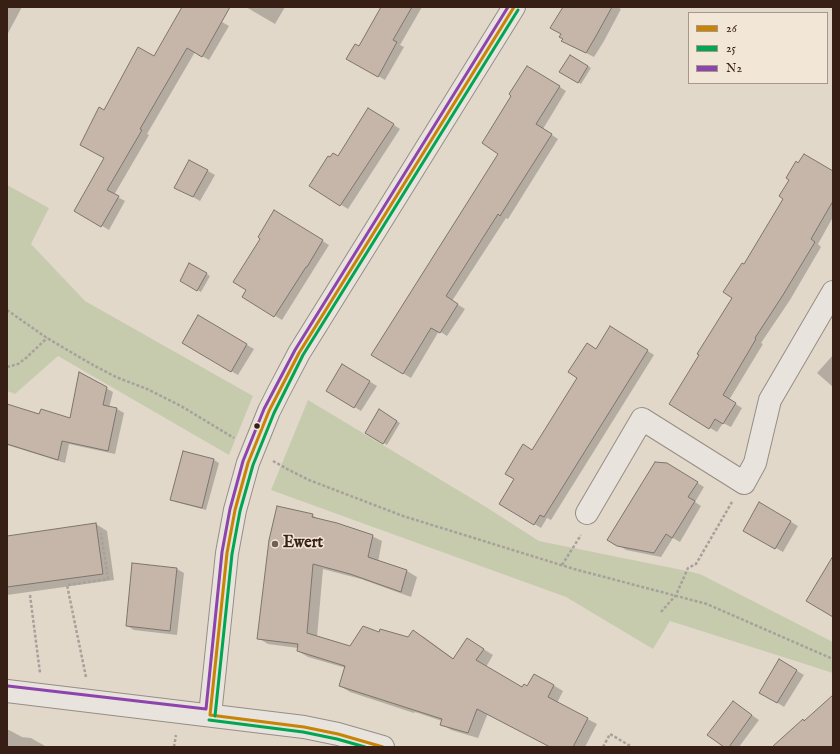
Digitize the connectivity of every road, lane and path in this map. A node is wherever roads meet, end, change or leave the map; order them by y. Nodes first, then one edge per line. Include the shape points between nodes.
1 (514, 7) edge
2 (833, 292) edge
3 (7, 310) edge
4 (47, 338) junction
5 (7, 366) edge
6 (253, 450) junction
7 (744, 483) junction
8 (587, 513) joint
9 (102, 533) dead end
10 (562, 565) junction
11 (30, 595) dead end
12 (676, 595) junction
13 (661, 612) dead end
14 (833, 659) edge
15 (7, 691) edge
16 (43, 695) junction
17 (91, 701) junction
18 (210, 715) junction
19 (383, 747) edge
20 (603, 747) edge
21 (632, 747) edge

1 - 6 street via 299,353
2 - 7 street via 770,400 755,464
3 - 4 path
4 - 5 path via 18,364
4 - 6 path via 116,377 181,406
6 - 10 path via 309,480 403,516
6 - 18 street via 238,498 227,553
7 - 8 street via 642,419
7 - 12 path via 696,564 688,568
8 - 10 path via 588,524
9 - 17 path via 108,579 67,585
10 - 12 path
11 - 16 path
12 - 13 path
12 - 14 path via 707,604
15 - 16 street
16 - 17 street
17 - 18 street
18 - 19 street via 304,727
20 - 21 path via 610,734

